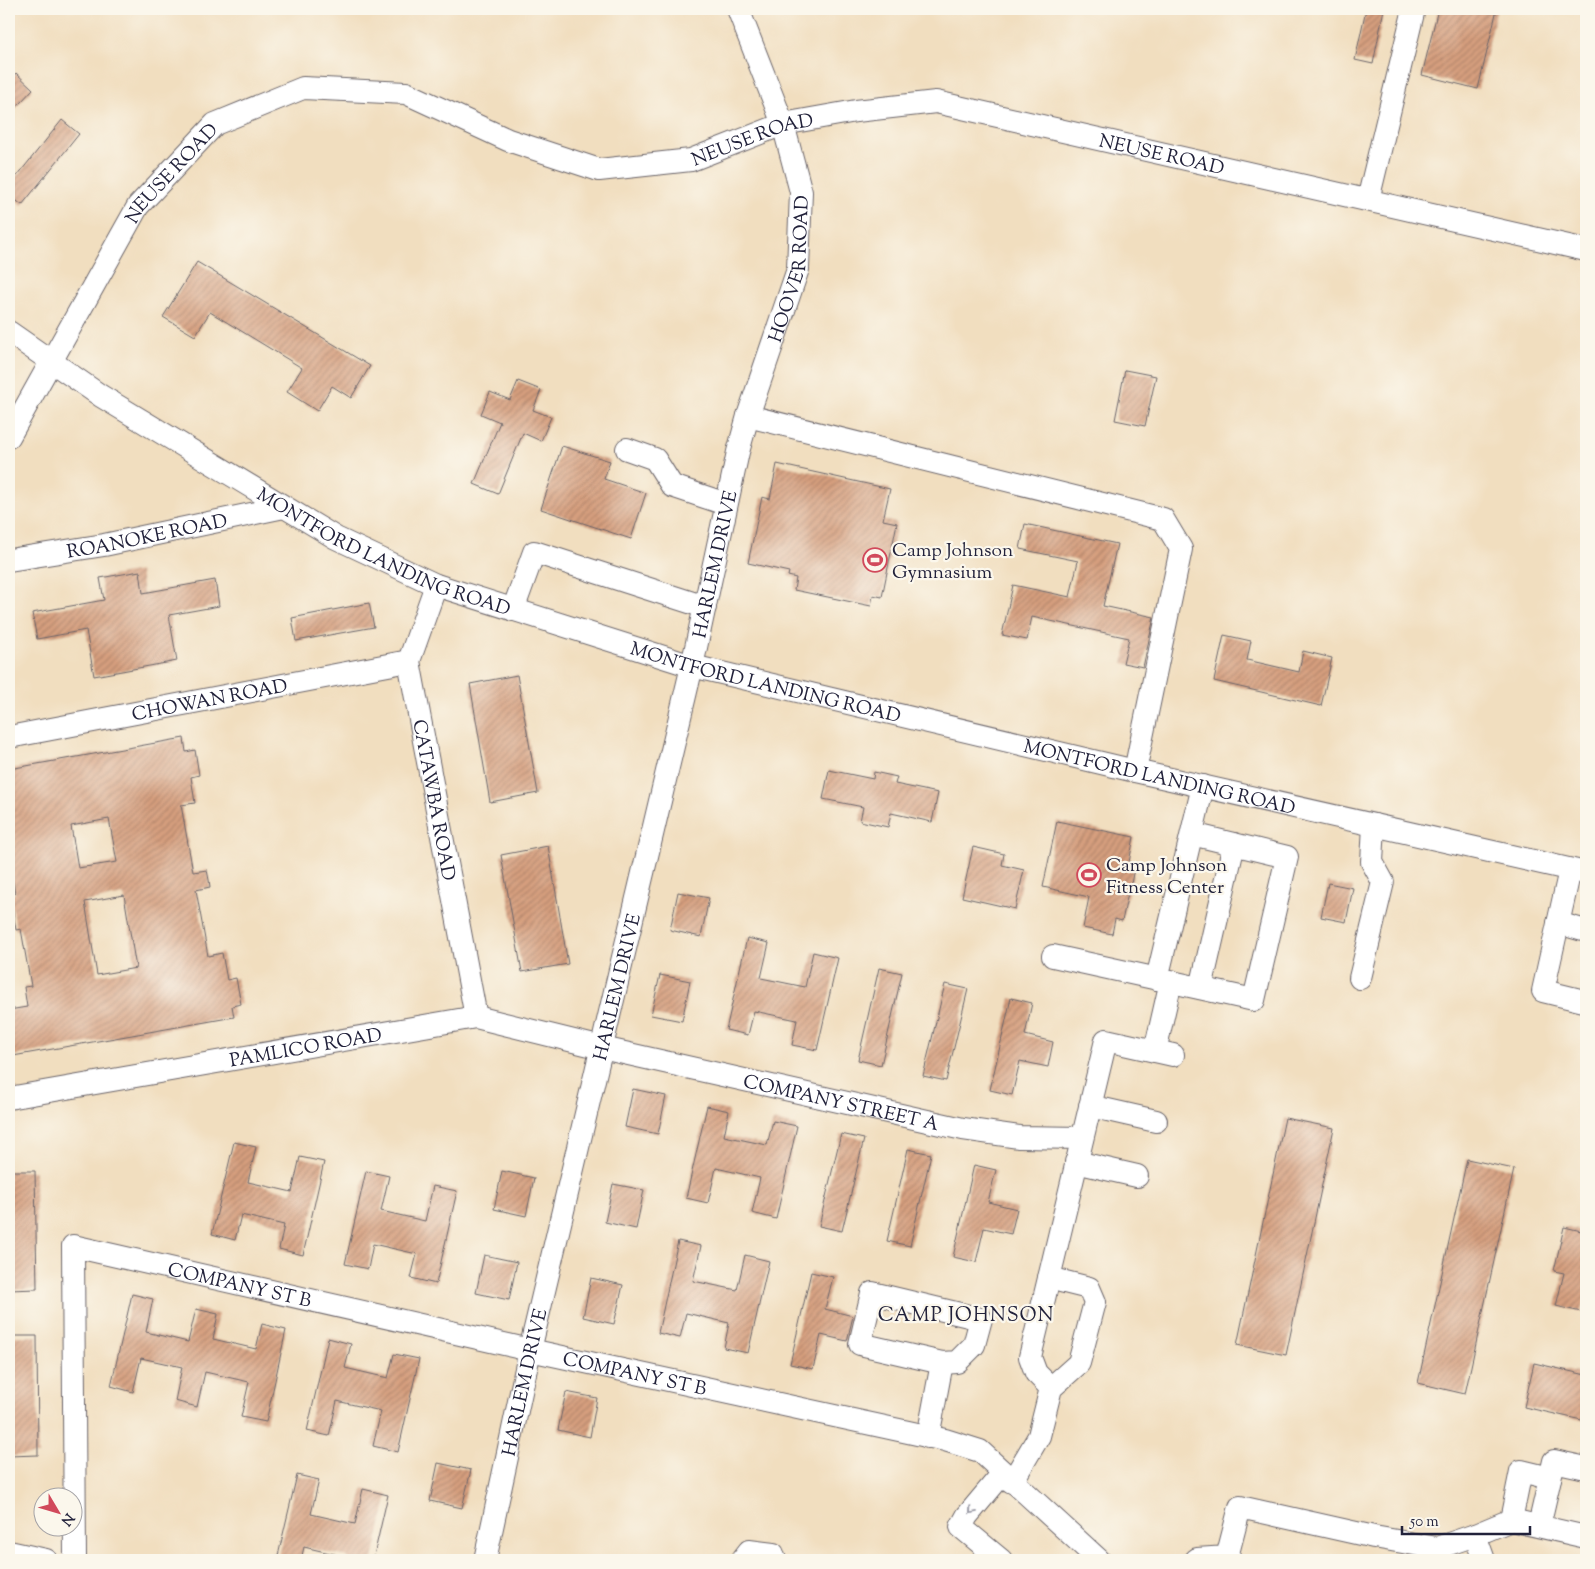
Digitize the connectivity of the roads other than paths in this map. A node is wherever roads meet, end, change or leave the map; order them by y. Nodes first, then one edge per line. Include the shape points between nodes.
1 (738, 9) edge
2 (1414, 9) edge
3 (784, 124) junction
4 (1368, 200) junction
5 (1586, 250) edge
6 (9, 332) edge
7 (52, 362) junction
8 (748, 416) junction
9 (9, 437) edge
10 (627, 449) dead end
11 (726, 504) junction
12 (284, 507) junction
13 (9, 560) edge
14 (436, 585) junction
15 (705, 607) junction
16 (513, 610) junction
17 (409, 661) junction
18 (692, 666) junction
19 (9, 737) edge
20 (1135, 771) junction
21 (1204, 786) junction
22 (1374, 825) junction
23 (1192, 834) junction
24 (1234, 844) junction
25 (1578, 872) edge
26 (1558, 923) junction
27 (1586, 931) edge
28 (1053, 956) dead end
29 (1360, 978) dead end
30 (1164, 980) junction
31 (1201, 988) junction
32 (1586, 1000) edge
33 (476, 1017) junction
34 (602, 1048) junction
35 (9, 1098) edge
36 (1090, 1106) junction
37 (1156, 1121) dead end
38 (1082, 1138) junction
39 (1076, 1162) junction
40 (1137, 1176) dead end
41 (1049, 1278) junction
42 (530, 1350) junction
43 (942, 1363) junction
44 (1051, 1388) junction
45 (928, 1436) junction
46 (1586, 1468) edge
47 (1008, 1477) junction
48 (1550, 1478) junction
49 (1510, 1520) junction
50 (1539, 1526) junction
51 (1475, 1535) junction
52 (1586, 1537) edge
53 (9, 1552) edge
54 (1434, 1554) edge
55 (1234, 1559) edge
56 (46, 1560) edge
57 (75, 1560) edge
58 (485, 1560) edge
59 (742, 1560) edge
60 (776, 1560) edge
61 (1001, 1560) edge
62 (1100, 1560) edge
63 (1196, 1560) edge
64 (1484, 1560) edge

1 - 3 street, HOOVER ROAD
2 - 4 street
3 - 4 street, NEUSE ROAD via 856,111 936,102
3 - 7 street, NEUSE ROAD via 692,160 598,170 508,140 406,93 303,88 215,124 138,206
3 - 8 street, HOOVER ROAD via 800,192 798,269
4 - 5 street, NEUSE ROAD
6 - 7 street, MONTFORD LANDING ROAD
7 - 9 street, NEUSE ROAD
7 - 12 street, MONTFORD LANDING ROAD via 101,396
8 - 11 street, HARLEM DRIVE
8 - 20 street via 1163,519 1181,549
10 - 11 street via 655,459 672,486
11 - 15 street, HARLEM DRIVE
12 - 13 street, ROANOKE ROAD via 104,545
12 - 14 street, MONTFORD LANDING ROAD via 336,538
14 - 16 street, MONTFORD LANDING ROAD
14 - 17 street
15 - 16 street via 534,552
15 - 18 street, HARLEM DRIVE
16 - 18 street, MONTFORD LANDING ROAD
17 - 19 street, CHOWAN ROAD
17 - 33 street, CATAWBA ROAD
18 - 20 street, MONTFORD LANDING ROAD
18 - 34 street, HARLEM DRIVE
20 - 21 street, MONTFORD LANDING ROAD
21 - 22 street, MONTFORD LANDING ROAD
21 - 23 street
22 - 25 street, MONTFORD LANDING ROAD
22 - 29 street via 1372,862 1383,882
23 - 24 street
23 - 30 street
24 - 31 street
24 - 31 street via 1287,857 1254,1000
25 - 26 street
26 - 27 street
26 - 32 street via 1544,991
28 - 30 street
30 - 31 street
30 - 36 street via 1164,1052 1106,1040
33 - 34 street, PAMLICO ROAD
33 - 35 street, PAMLICO ROAD
34 - 38 street, COMPANY STREET A via 964,1129 1020,1137
34 - 42 street, HARLEM DRIVE
36 - 37 street
36 - 38 street
38 - 39 street
39 - 40 street
39 - 41 street
41 - 44 street via 1030,1356 1036,1374
41 - 44 street via 1089,1288 1095,1302 1079,1363
42 - 45 street, COMPANY ST B
42 - 57 street, COMPANY ST B via 72,1246
42 - 58 street, HARLEM DRIVE
43 - 43 street via 957,1362 974,1345 981,1319 872,1293 860,1344
43 - 45 street
44 - 47 street via 1039,1436
45 - 47 street, COMPANY ST B via 980,1451
46 - 48 street via 1554,1460
47 -> 61 street via 967,1516 961,1527
47 - 62 street, COMPANY ST B
48 - 49 street via 1521,1471
48 - 50 street
49 - 50 street
49 - 51 street
50 - 52 street
51 - 54 street
51 - 64 street
53 - 56 street
54 - 55 street via 1240,1507
55 - 63 street
59 - 60 street via 749,1551 773,1554

